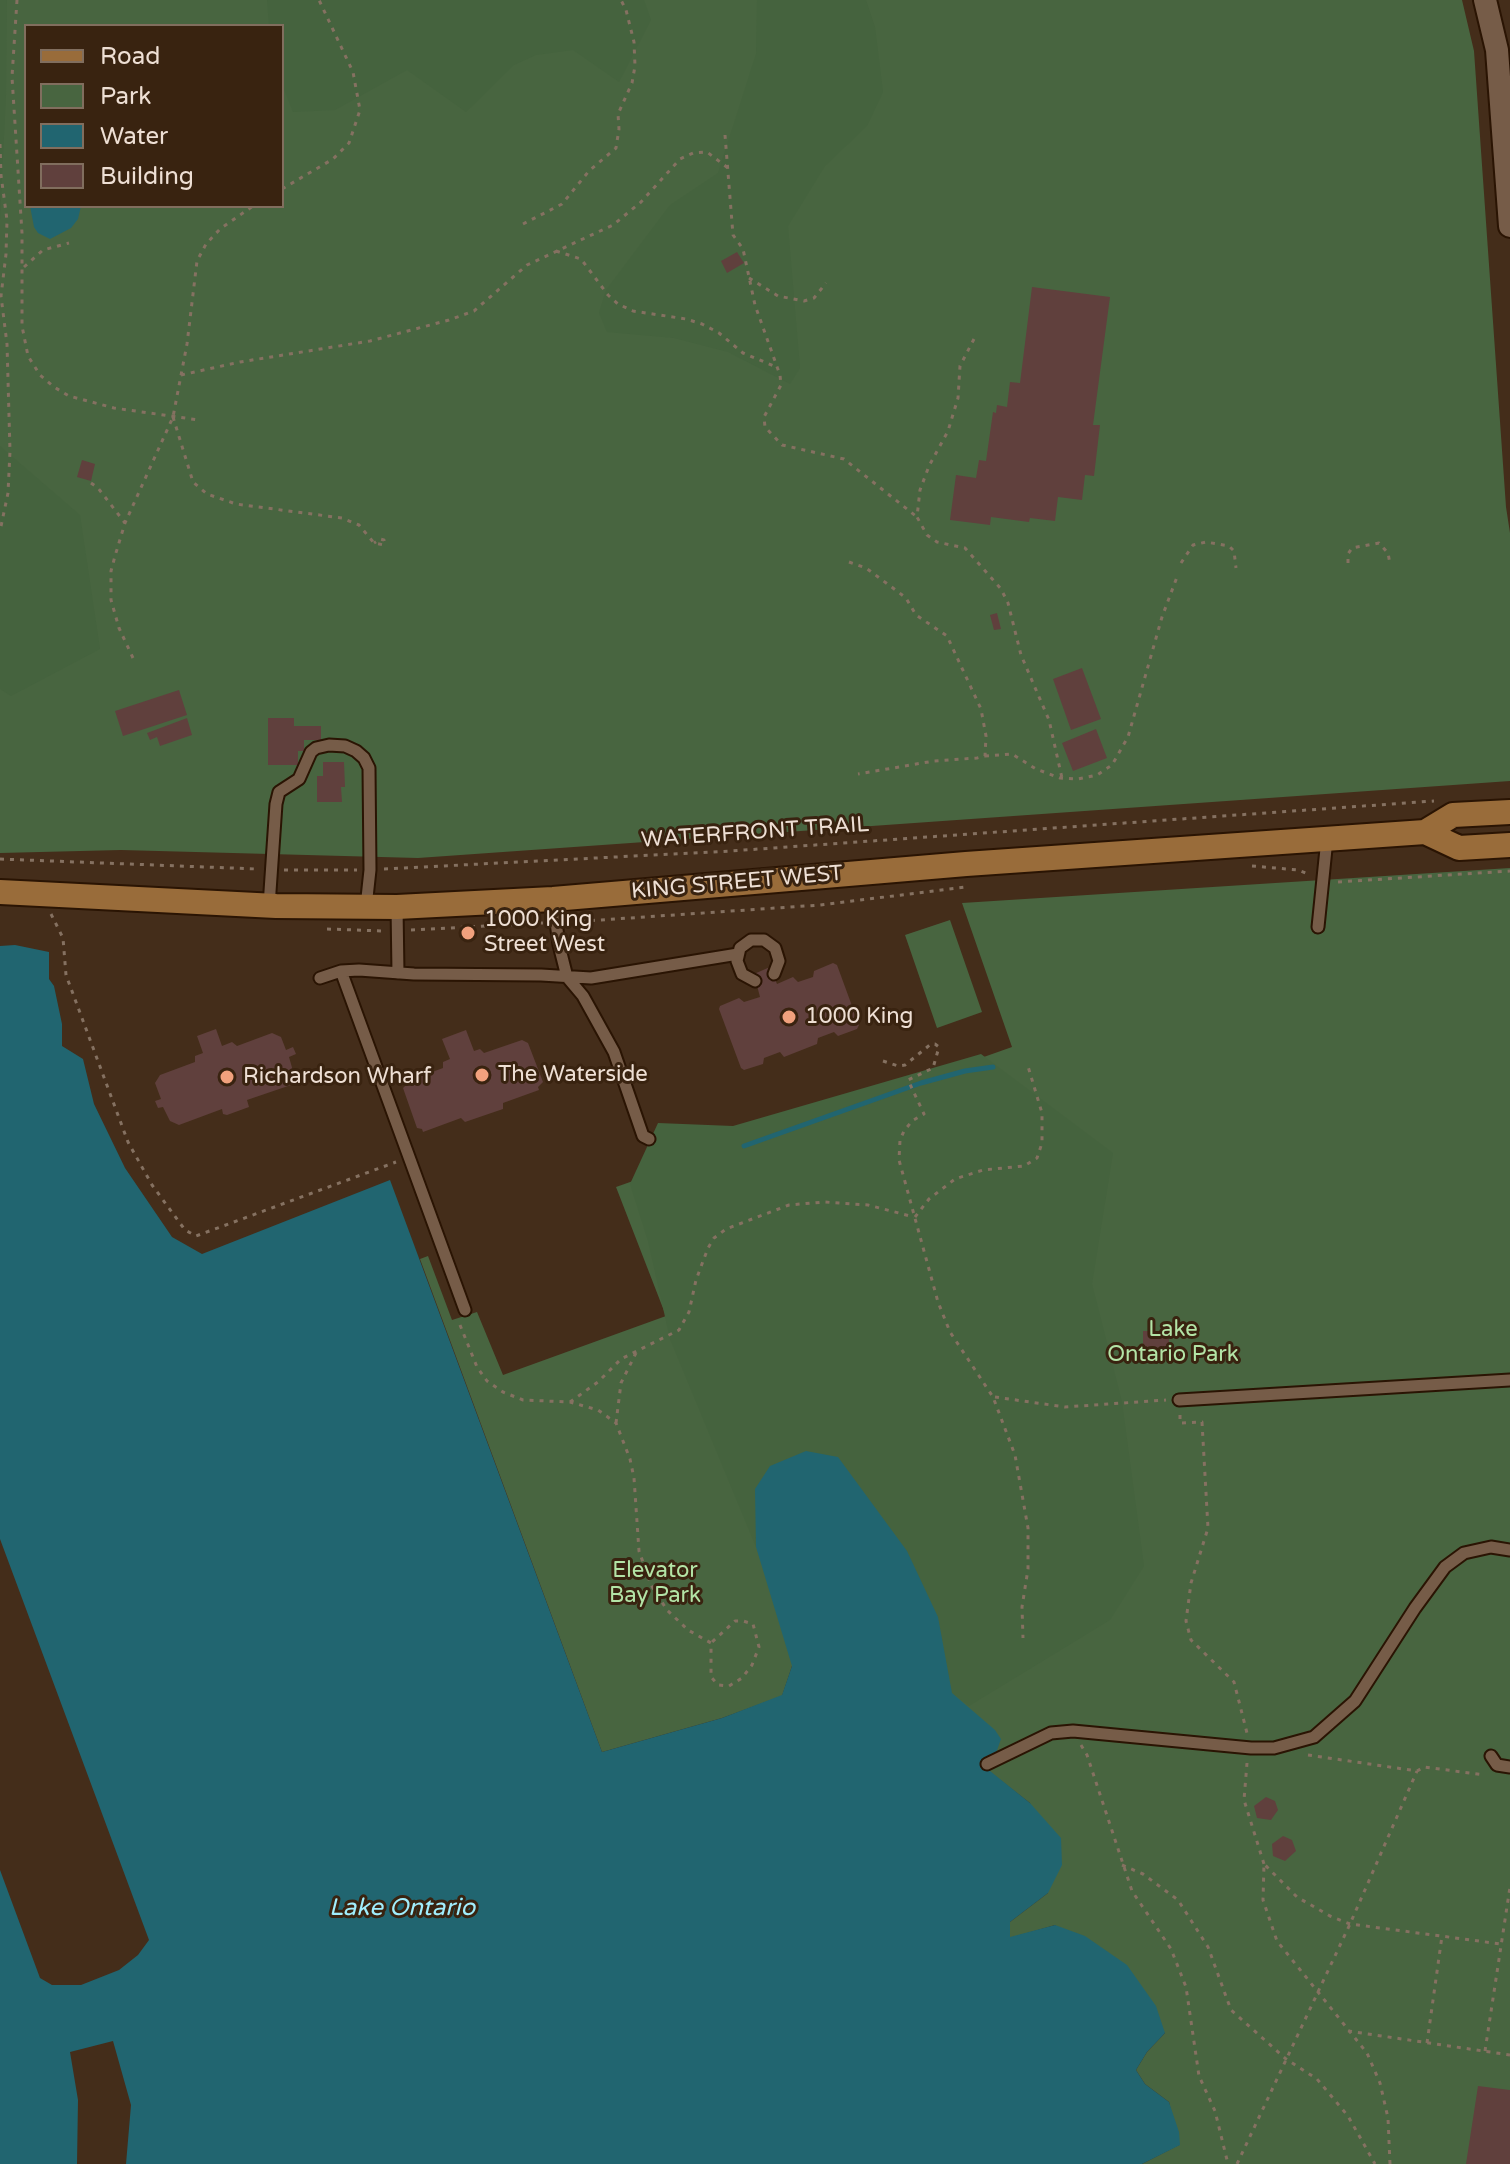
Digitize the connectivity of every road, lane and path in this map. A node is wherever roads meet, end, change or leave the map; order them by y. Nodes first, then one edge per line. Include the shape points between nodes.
1 (17, 0) edge
2 (319, 0) edge
3 (621, 0) edge
4 (1485, 0) edge
5 (725, 135) dead end
6 (0, 144) edge
7 (728, 168) junction
8 (284, 188) edge
9 (250, 208) edge
10 (523, 224) dead end
11 (1510, 226) edge
12 (69, 243) dead end
13 (556, 251) junction
14 (22, 270) junction
15 (749, 278) junction
16 (826, 283) dead end
17 (974, 339) dead end
18 (777, 367) junction
19 (181, 375) junction
20 (173, 417) junction
21 (199, 420) dead end
22 (91, 483) dead end
23 (917, 517) junction
24 (125, 523) junction
25 (0, 531) edge
26 (374, 543) dead end
27 (849, 562) dead end
28 (1181, 563) dead end
29 (1348, 563) dead end
30 (1390, 564) dead end
31 (1236, 568) dead end
32 (1177, 577) dead end
33 (133, 658) dead end
34 (985, 756) junction
35 (858, 774) dead end
36 (1062, 778) junction
37 (1448, 800) dead end
38 (1510, 812) edge
39 (1425, 832) junction
40 (1327, 838) junction
41 (1510, 845) edge
42 (0, 859) edge
43 (272, 870) junction
44 (370, 870) junction
45 (0, 892) edge
46 (553, 899) junction
47 (269, 906) junction
48 (366, 907) junction
49 (397, 907) junction
50 (1318, 927) dead end
51 (63, 938) dead end
52 (738, 954) junction
53 (341, 971) junction
54 (398, 973) junction
55 (774, 974) dead end
56 (567, 977) junction
57 (320, 978) dead end
58 (755, 981) dead end
59 (883, 1061) dead end
60 (1027, 1063) dead end
61 (649, 1139) dead end
62 (397, 1162) dead end
63 (915, 1217) junction
64 (460, 1312) joint
65 (637, 1351) junction
66 (1510, 1380) edge
67 (993, 1397) junction
68 (1179, 1400) junction
69 (570, 1402) junction
70 (616, 1423) junction
71 (1510, 1550) edge
72 (1023, 1638) dead end
73 (711, 1643) junction
74 (1073, 1731) junction
75 (1282, 1745) junction
76 (1251, 1748) junction
77 (1494, 1760) joint
78 (987, 1764) dead end
79 (1510, 1767) edge
80 (1417, 1771) junction
81 (1264, 1864) junction
82 (1122, 1865) junction
83 (1510, 1887) edge
84 (1350, 1924) junction
85 (1442, 1936) junction
86 (1501, 1944) junction
87 (1317, 1993) junction
88 (1348, 2031) junction
89 (1427, 2043) junction
90 (1485, 2051) junction
91 (1510, 2055) edge
92 (1286, 2059) junction
93 (1228, 2164) edge
94 (1237, 2164) edge
95 (1375, 2164) edge
96 (1390, 2164) edge

1 - 14 path via 12,77
2 - 8 path via 353,72 360,110 349,143 333,159
3 - 10 path via 634,42 635,66 618,114 616,148 562,204
4 - 11 street via 1497,50
5 - 7 path
6 - 25 path via 7,220 1,296 10,451
7 - 13 path via 707,152 680,159 613,225
7 - 15 path via 733,235 743,249
9 - 19 path via 220,229 197,261
12 - 14 path via 43,250
13 - 18 path via 581,259 618,304 702,324 743,353
13 - 19 path via 527,265 474,311 449,320 370,341
14 - 20 path via 24,343 40,375 69,396
15 - 16 path via 778,296 804,301 814,298
15 - 18 path
17 - 23 path via 960,366 953,419 920,490
18 - 23 path via 781,385 764,417 772,437 782,445 844,459
19 - 20 path
20 - 21 path
20 - 24 path
20 - 26 path via 193,482 207,494 236,504 342,518 359,525
22 - 24 path
23 - 36 path via 937,542 965,548 1001,589 1049,720
24 - 33 path via 110,586 113,612
27 - 34 path via 897,591 924,622 947,636 981,709
28 - 31 path via 1193,545 1206,542 1229,546
29 - 30 path via 1352,548 1379,543
32 - 36 path via 1122,749 1097,775
34 - 35 path
34 - 36 path via 1012,754
37 - 44 path, WATERFRONT TRAIL via 731,851
38 - 39 main road, KING STREET WEST via 1453,815
39 - 40 main road, KING STREET WEST
39 - 41 main road, KING STREET WEST via 1459,848
40 - 46 main road, KING STREET WEST
40 - 50 lane
42 - 43 path, WATERFRONT TRAIL
43 - 44 path, WATERFRONT TRAIL
43 - 44 lane via 279,792 299,779 316,748 329,745 356,751 367,763
43 - 47 lane
44 - 48 lane
45 - 47 main road, KING STREET WEST
46 - 49 main road, KING STREET WEST
46 - 56 lane
47 - 48 main road, KING STREET WEST
48 - 49 main road, KING STREET WEST
49 - 54 lane
51 - 62 path via 66,975 128,1142 185,1230 196,1236
52 - 55 lane via 751,940 770,943 779,961
52 - 56 lane via 591,978
52 - 58 lane via 738,968
53 - 54 lane
53 - 57 lane
53 - 64 lane
54 - 56 lane
56 - 61 lane via 614,1052 643,1136
59 - 63 path via 905,1065 926,1047 937,1045 939,1051 933,1068 908,1080 924,1114 908,1125 899,1150
60 - 63 path via 1042,1113 1037,1158 1024,1166 955,1179
63 - 65 path via 868,1205 824,1202 789,1205 739,1222 708,1248 679,1330
63 - 67 path via 950,1332
64 - 69 path via 477,1367 487,1381 523,1400
65 - 69 path
65 - 70 path via 621,1383
66 - 68 lane
67 - 68 path via 1065,1407
67 - 72 path via 1015,1455 1028,1528
68 - 76 path via 1180,1423 1202,1422 1208,1528 1186,1621 1191,1640 1234,1682
69 - 70 path via 598,1410
70 - 73 path via 630,1459 639,1551 651,1585 667,1610
71 - 75 lane via 1491,1547 1464,1553 1445,1567 1355,1701 1314,1737
73 - 73 path via 711,1677 718,1685 729,1686 742,1678 759,1647 753,1624 743,1621 735,1621
74 - 76 lane
74 - 78 lane via 1051,1733
74 - 82 path via 1087,1755
75 - 76 lane
75 - 80 path via 1300,1754
76 - 81 path via 1244,1800
77 - 79 lane
77 - 80 path via 1487,1775 1424,1767
80 - 84 path
81 - 84 path via 1297,1897
81 - 87 path via 1263,1900 1277,1941
82 - 92 path via 1178,1900 1208,1947 1231,2010
82 - 93 path via 1132,1891 1171,1949 1186,1987 1199,2076 1215,2111
83 - 86 path
84 - 85 path
84 - 87 path
85 - 86 path
85 - 89 path
86 - 90 path
87 - 88 path
87 - 92 path
88 - 89 path
88 - 96 path via 1367,2053 1380,2083
89 - 90 path
90 - 91 path
92 - 94 path
92 - 95 path via 1317,2079 1348,2116

